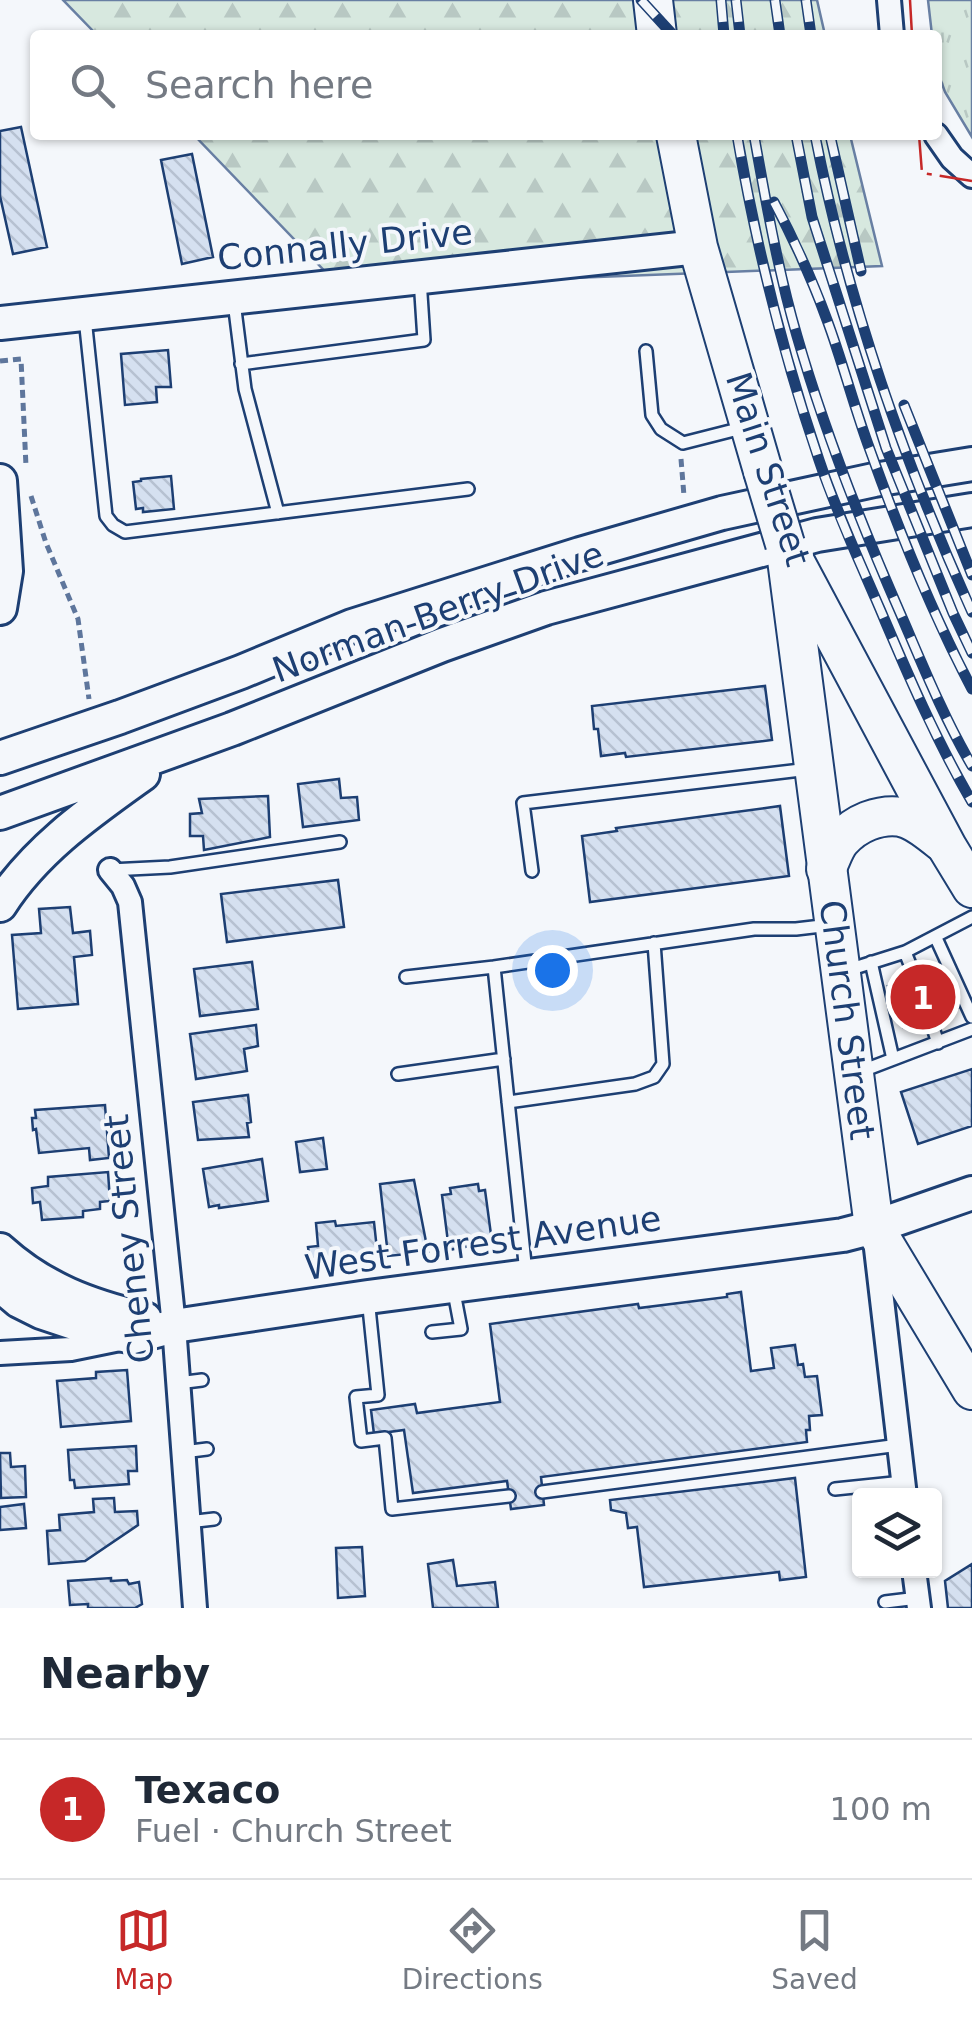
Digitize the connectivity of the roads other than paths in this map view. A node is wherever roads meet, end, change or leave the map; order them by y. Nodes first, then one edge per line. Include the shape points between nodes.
1 (652, 0) edge
2 (888, 0) edge
3 (656, 30) edge
4 (891, 30) edge
5 (677, 140) edge
6 (939, 140) edge
7 (972, 176) edge
8 (698, 247) junction
9 (420, 278) junction
10 (234, 298) junction
11 (85, 314) junction
12 (0, 323) edge
13 (646, 351) dead end
14 (241, 364) junction
15 (750, 426) junction
16 (972, 464) edge
17 (13, 480) edge
18 (468, 489) dead end
19 (972, 510) edge
20 (278, 513) junction
21 (785, 544) joint
22 (800, 591) junction
23 (0, 608) edge
24 (183, 745) junction
25 (0, 758) edge
26 (814, 769) junction
27 (0, 813) edge
28 (340, 842) dead end
29 (947, 847) junction
30 (110, 870) joint
31 (826, 870) junction
32 (532, 871) dead end
33 (972, 888) edge
34 (0, 905) edge
35 (972, 917) edge
36 (834, 924) junction
37 (936, 938) junction
38 (654, 943) junction
39 (906, 952) junction
40 (494, 966) junction
41 (855, 968) junction
42 (406, 977) dead end
43 (915, 977) dead end
44 (972, 1017) edge
45 (930, 1019) dead end
46 (972, 1030) edge
47 (938, 1042) junction
48 (504, 1059) junction
49 (893, 1059) junction
50 (398, 1074) dead end
51 (853, 1074) junction
52 (508, 1102) junction
53 (972, 1193) edge
54 (874, 1227) junction
55 (0, 1250) edge
56 (527, 1277) junction
57 (0, 1285) edge
58 (453, 1286) junction
59 (368, 1297) junction
60 (174, 1326) junction
61 (432, 1332) dead end
62 (133, 1337) junction
63 (0, 1353) edge
64 (202, 1380) dead end
65 (178, 1384) junction
66 (972, 1390) edge
67 (899, 1445) junction
68 (207, 1449) dead end
69 (183, 1452) junction
70 (904, 1488) edge
71 (835, 1489) dead end
72 (852, 1489) edge
73 (542, 1492) dead end
74 (509, 1496) dead end
75 (214, 1519) dead end
76 (188, 1522) junction
77 (915, 1578) edge
78 (885, 1602) dead end
79 (918, 1603) edge
80 (194, 1608) edge

1 - 3 main road
2 - 4 street
5 - 8 main road, Main Street
6 - 7 street
8 - 9 main road, Connally Drive
8 - 15 main road, Main Street
9 - 10 main road, Connally Drive
9 - 14 lane via 424,340
10 - 11 main road, Connally Drive
10 - 14 lane
11 - 12 main road, Connally Drive
11 - 20 lane via 112,524 125,532
13 - 15 lane via 652,414 661,429 683,443
14 - 20 lane
15 - 21 main road, Main Street, bridge
16 - 25 main road, Norman Berry Drive via 722,513 580,554 352,626
17 - 23 main road
18 - 20 lane
19 - 24 main road, Norman Berry Drive via 817,535 546,608
21 - 22 main road, Church Street
22 - 26 main road, Church Street
22 - 29 main road, Main Street
24 - 27 main road, Norman Berry Drive
24 - 34 main road via 59,838
26 - 31 main road, Church Street
26 - 32 lane via 523,804
28 - 30 lane
29 - 31 main road via 904,816 883,816 840,841
29 - 33 main road, Main Street
30 - 60 street, Cheney Street via 130,902
31 - 36 main road, Church Street
35 - 37 lane
36 - 38 lane
36 - 41 main road, Church Street
37 - 39 lane
37 - 44 lane
38 - 40 lane
38 - 52 lane via 663,1064 654,1077
39 - 41 lane
39 - 43 lane
40 - 42 lane
40 - 48 lane
41 - 49 lane
41 - 51 main road, Church Street
45 - 47 lane
46 - 47 lane
47 - 49 lane
48 - 50 lane
48 - 52 lane
49 - 51 lane
51 - 54 main road, Church Street
52 - 56 lane
53 - 54 main road, West Forrest Avenue
54 - 56 main road, West Forrest Avenue
54 - 66 main road
54 - 67 street, Church Street
55 - 60 main road via 50,1287
56 - 58 main road, West Forrest Avenue
57 - 62 main road via 41,1312
58 - 59 main road, West Forrest Avenue
58 - 61 lane via 461,1328
59 - 60 main road, West Forrest Avenue
59 - 74 lane via 378,1395 356,1397 361,1441 385,1438 392,1509
60 - 62 main road, West Forrest Avenue
60 - 65 street, Cheney Street
62 - 63 street, West Forrest Avenue
64 - 65 lane
65 - 69 street, Cheney Street
67 - 70 street, Church Street
67 - 73 lane
68 - 69 lane
69 - 76 street, Cheney Street
71 - 72 lane
75 - 76 lane
76 - 80 street, Cheney Street
77 - 79 street
78 - 79 lane

